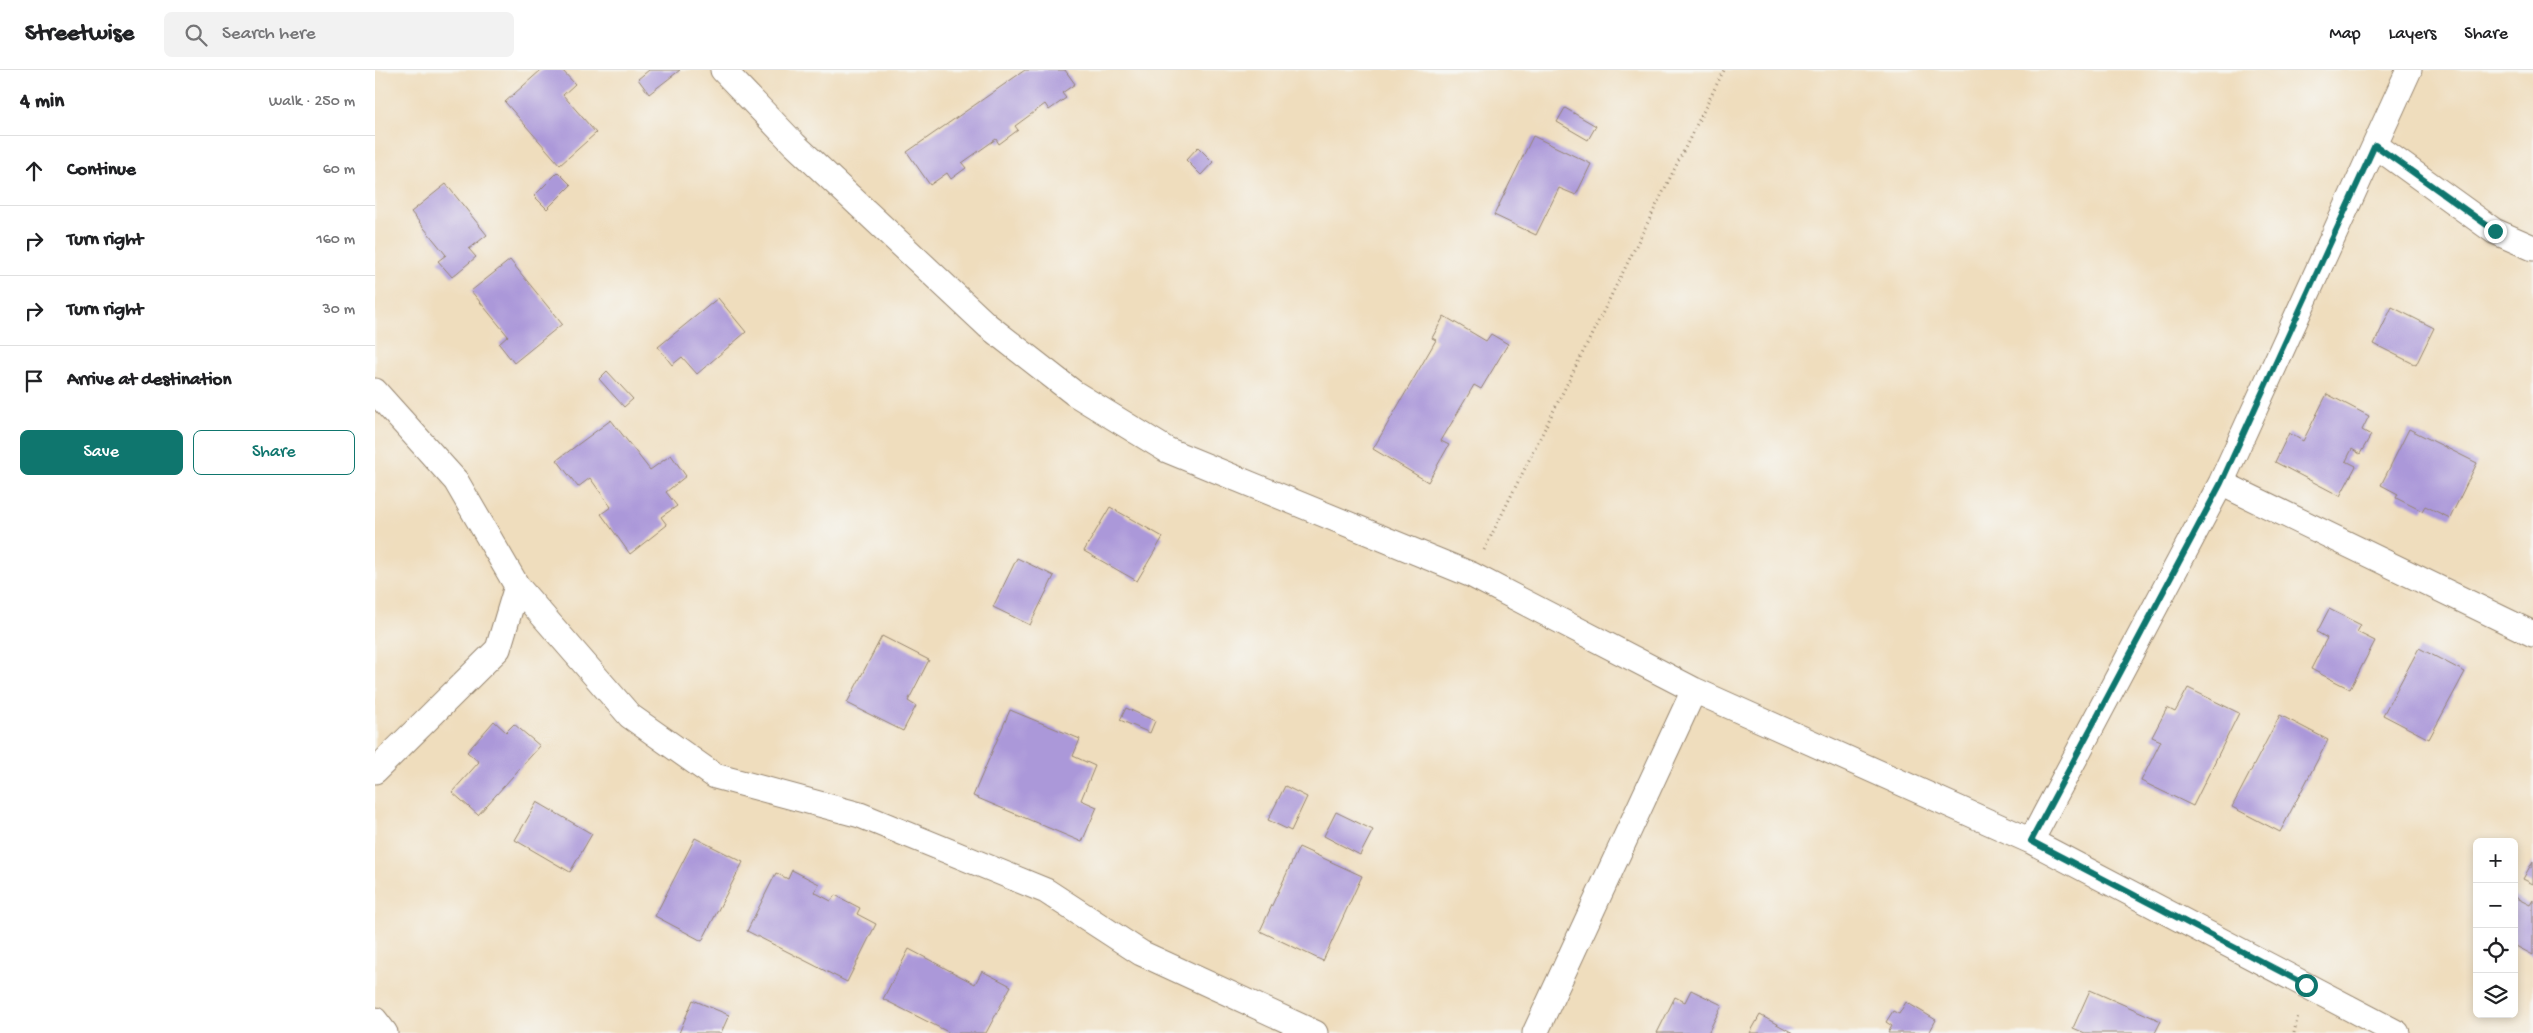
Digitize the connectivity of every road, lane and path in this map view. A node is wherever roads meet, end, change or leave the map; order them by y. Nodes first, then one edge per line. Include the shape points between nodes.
1 (723, 70) edge
2 (1724, 70) edge
3 (2409, 70) edge
4 (2375, 145) junction
5 (2533, 248) edge
6 (375, 391) edge
7 (2221, 483) junction
8 (1472, 576) junction
9 (517, 586) junction
10 (2533, 634) edge
11 (1693, 690) junction
12 (375, 771) edge
13 (2031, 841) junction
14 (375, 1020) edge
15 (385, 1033) edge
16 (1315, 1033) edge
17 (1535, 1033) edge
18 (2397, 1033) edge

1 - 8 street via 794,144 988,326 1074,392 1167,450
2 - 8 path
3 - 4 street
4 - 5 street via 2495,231
4 - 7 street
6 - 9 street via 456,481
7 - 10 street
7 - 13 street
8 - 11 street
9 - 12 street via 498,649
9 - 16 street via 629,716 715,776 860,815 1046,891 1141,953
11 - 13 street
11 - 17 street
13 - 18 street
14 - 15 street

